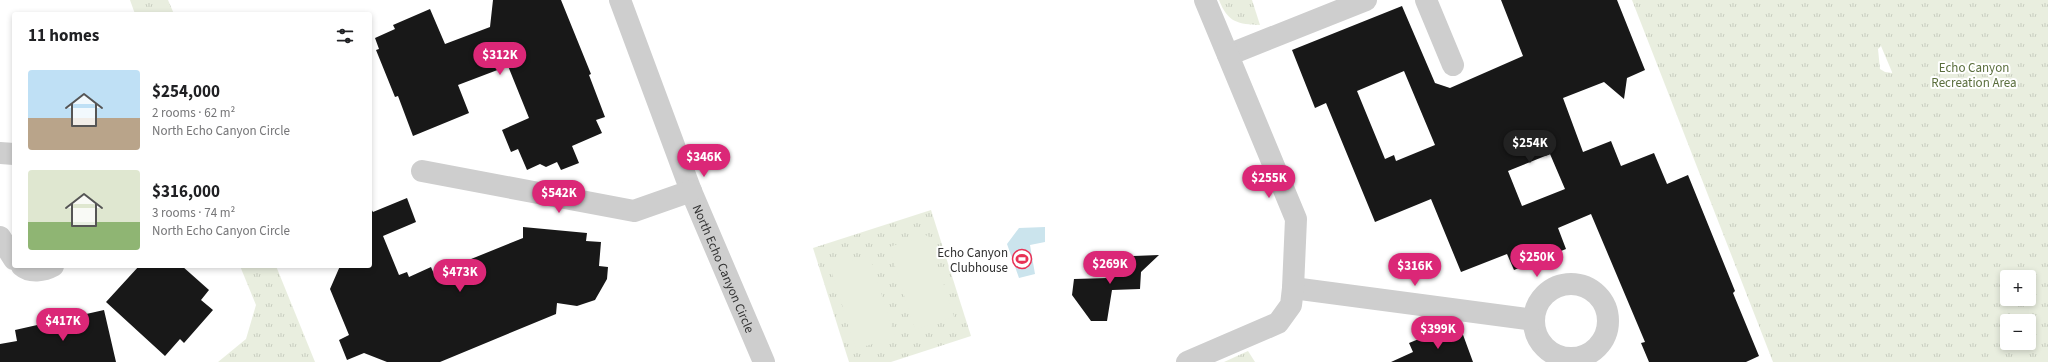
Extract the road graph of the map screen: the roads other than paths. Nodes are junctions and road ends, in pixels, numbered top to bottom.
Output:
1 (1205, 0) edge
2 (1366, 0) edge
3 (1426, 0) edge
4 (624, 1) edge
5 (1228, 55) junction
6 (1453, 65) dead end
7 (0, 153) edge
8 (12, 154) edge
9 (422, 171) dead end
10 (691, 191) junction
11 (0, 236) edge
12 (12, 256) edge
13 (24, 268) edge
14 (50, 268) edge
15 (1293, 288) junction
16 (1534, 320) dead end
17 (764, 362) edge
18 (1187, 362) edge

1 - 5 street
2 - 5 street
3 - 6 street
4 - 10 street, North Echo Canyon Circle
5 - 15 street
7 - 8 street
9 - 10 street
10 - 17 street, North Echo Canyon Circle
11 - 12 street
13 - 14 street
15 - 16 street
15 - 18 street

